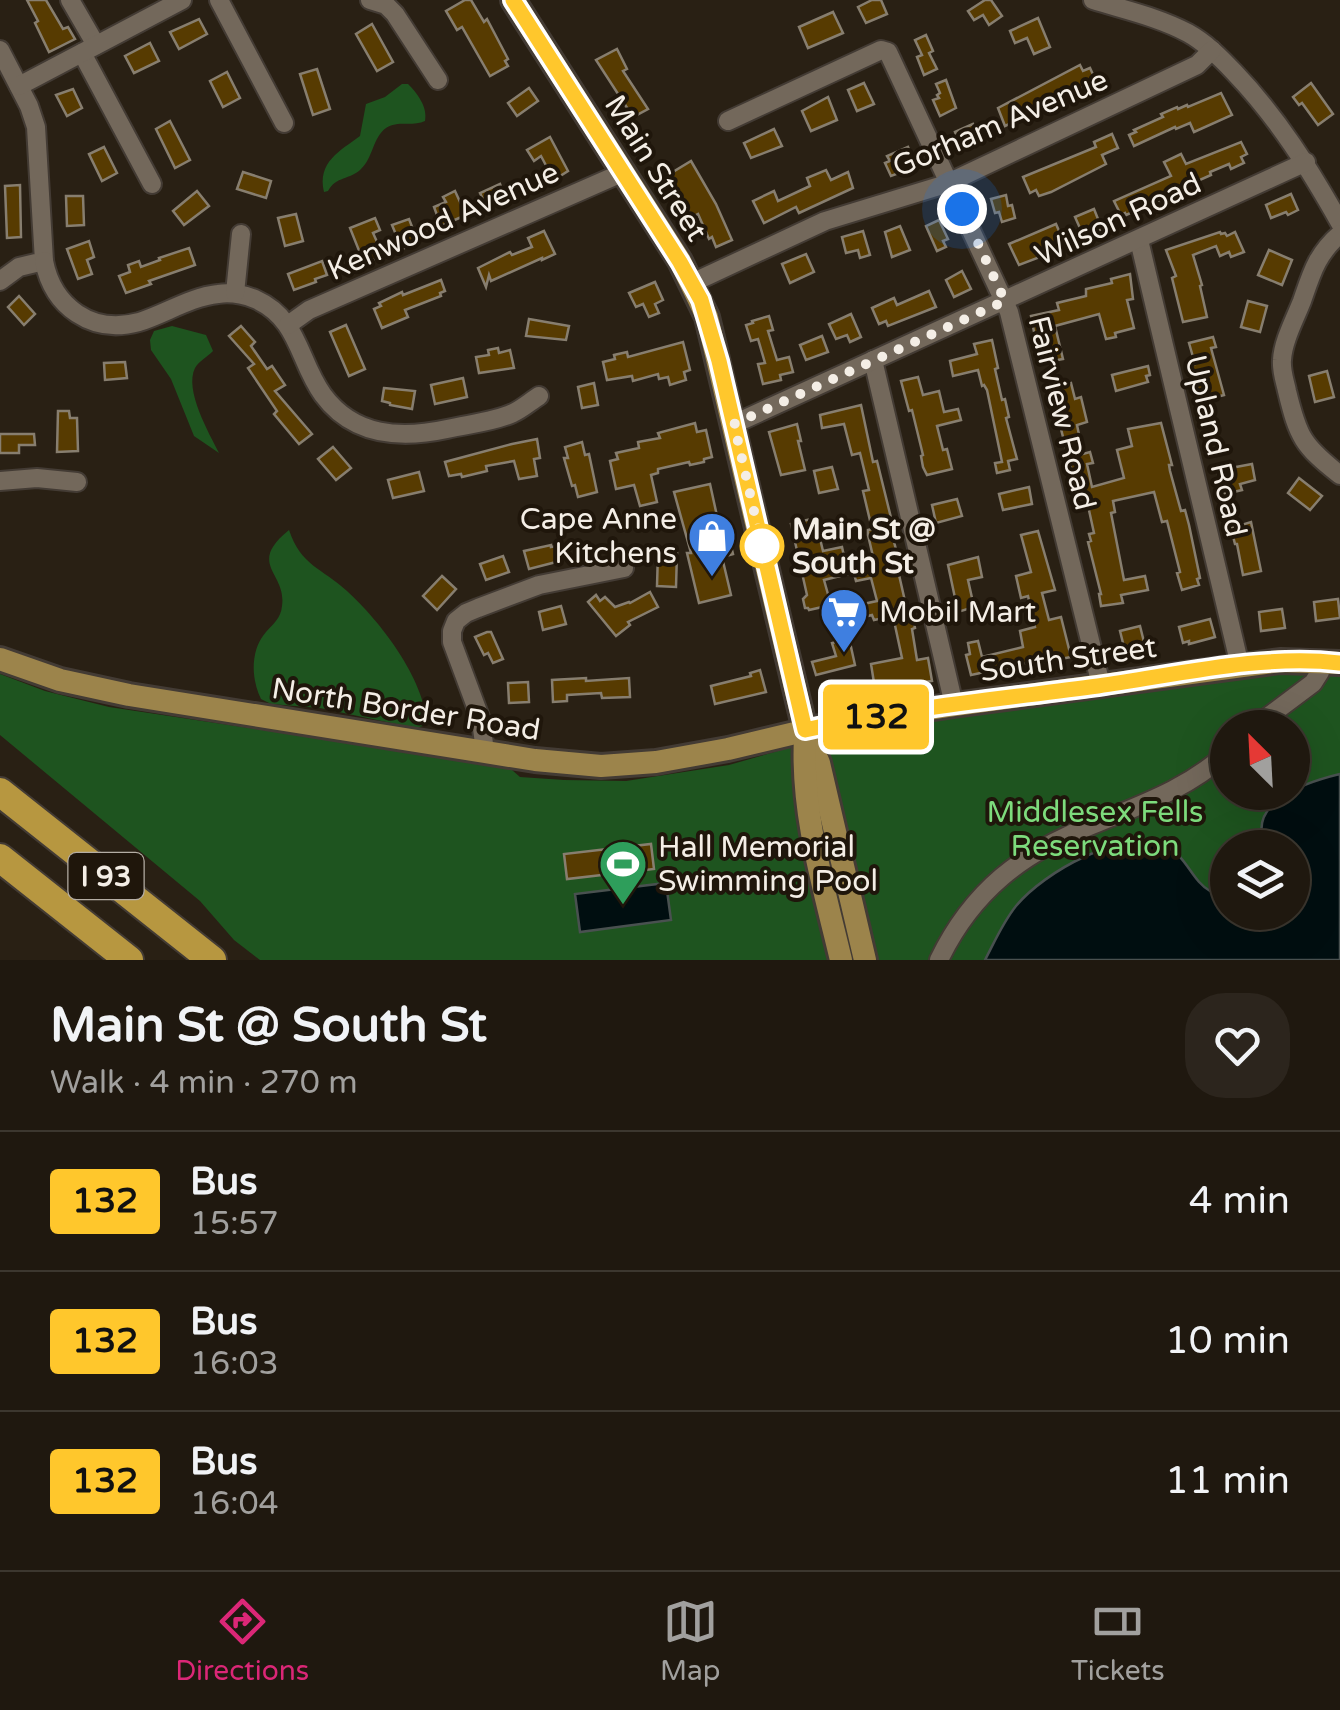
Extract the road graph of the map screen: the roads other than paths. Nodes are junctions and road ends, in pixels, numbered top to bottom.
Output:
1 (70, 0) edge
2 (182, 0) edge
3 (219, 0) edge
4 (370, 0) edge
5 (513, 0) edge
6 (1093, 0) edge
7 (89, 49) junction
8 (0, 50) edge
9 (1212, 50) junction
10 (438, 80) dead end
11 (20, 86) junction
12 (728, 121) dead end
13 (284, 124) dead end
14 (1306, 162) junction
15 (624, 172) junction
16 (950, 182) junction
17 (152, 184) dead end
18 (1340, 223) edge
19 (241, 234) dead end
20 (1340, 234) edge
21 (1139, 240) junction
22 (44, 261) junction
23 (0, 281) edge
24 (692, 283) junction
25 (234, 293) junction
26 (1005, 301) junction
27 (288, 325) junction
28 (873, 360) junction
29 (538, 396) dead end
30 (734, 424) junction
31 (1340, 474) edge
32 (0, 481) edge
33 (77, 482) dead end
34 (624, 568) dead end
35 (0, 659) edge
36 (1332, 662) edge
37 (1240, 666) junction
38 (1100, 685) junction
39 (954, 705) junction
40 (1277, 710) edge
41 (805, 730) junction
42 (485, 752) junction
43 (1210, 767) edge
44 (0, 792) edge
45 (0, 858) edge
46 (129, 960) edge
47 (212, 960) edge
48 (840, 960) edge
49 (865, 960) edge
50 (939, 960) edge

1 - 7 street
2 - 7 street
3 - 13 street
4 - 10 street
5 - 15 main road, Main Street
6 - 9 street
7 - 11 street
7 - 17 street
8 - 11 street
9 - 14 street
9 - 16 street, Gorham Avenue
11 - 22 street
12 - 16 street, Fairview Road
14 - 18 street
14 - 21 street, Wilson Road
15 - 24 main road, Main Street
15 - 27 street, Kenwood Avenue
16 - 24 street, Gorham Avenue
16 - 26 street, Fairview Road
19 - 25 street
20 - 31 street
21 - 26 street, Wilson Road
21 - 37 street, Upland Road
22 - 23 street
22 - 25 street
24 - 30 main road, Main Street
25 - 27 street
26 - 28 street, Wilson Road
26 - 38 street, Fairview Road
27 - 29 street
28 - 30 street, Wilson Road
28 - 39 street
30 - 41 main road, Main Street
32 - 33 street
34 - 42 street
35 - 42 main road, North Border Road
36 - 37 main road, South Street
36 - 40 street
37 - 38 main road, South Street
38 - 39 main road, South Street
39 - 41 main road, South Street
41 - 42 main road, North Border Road
41 - 48 main road
41 - 49 main road
43 - 50 street
44 - 47 highway, I 93
45 - 46 highway, I 93

